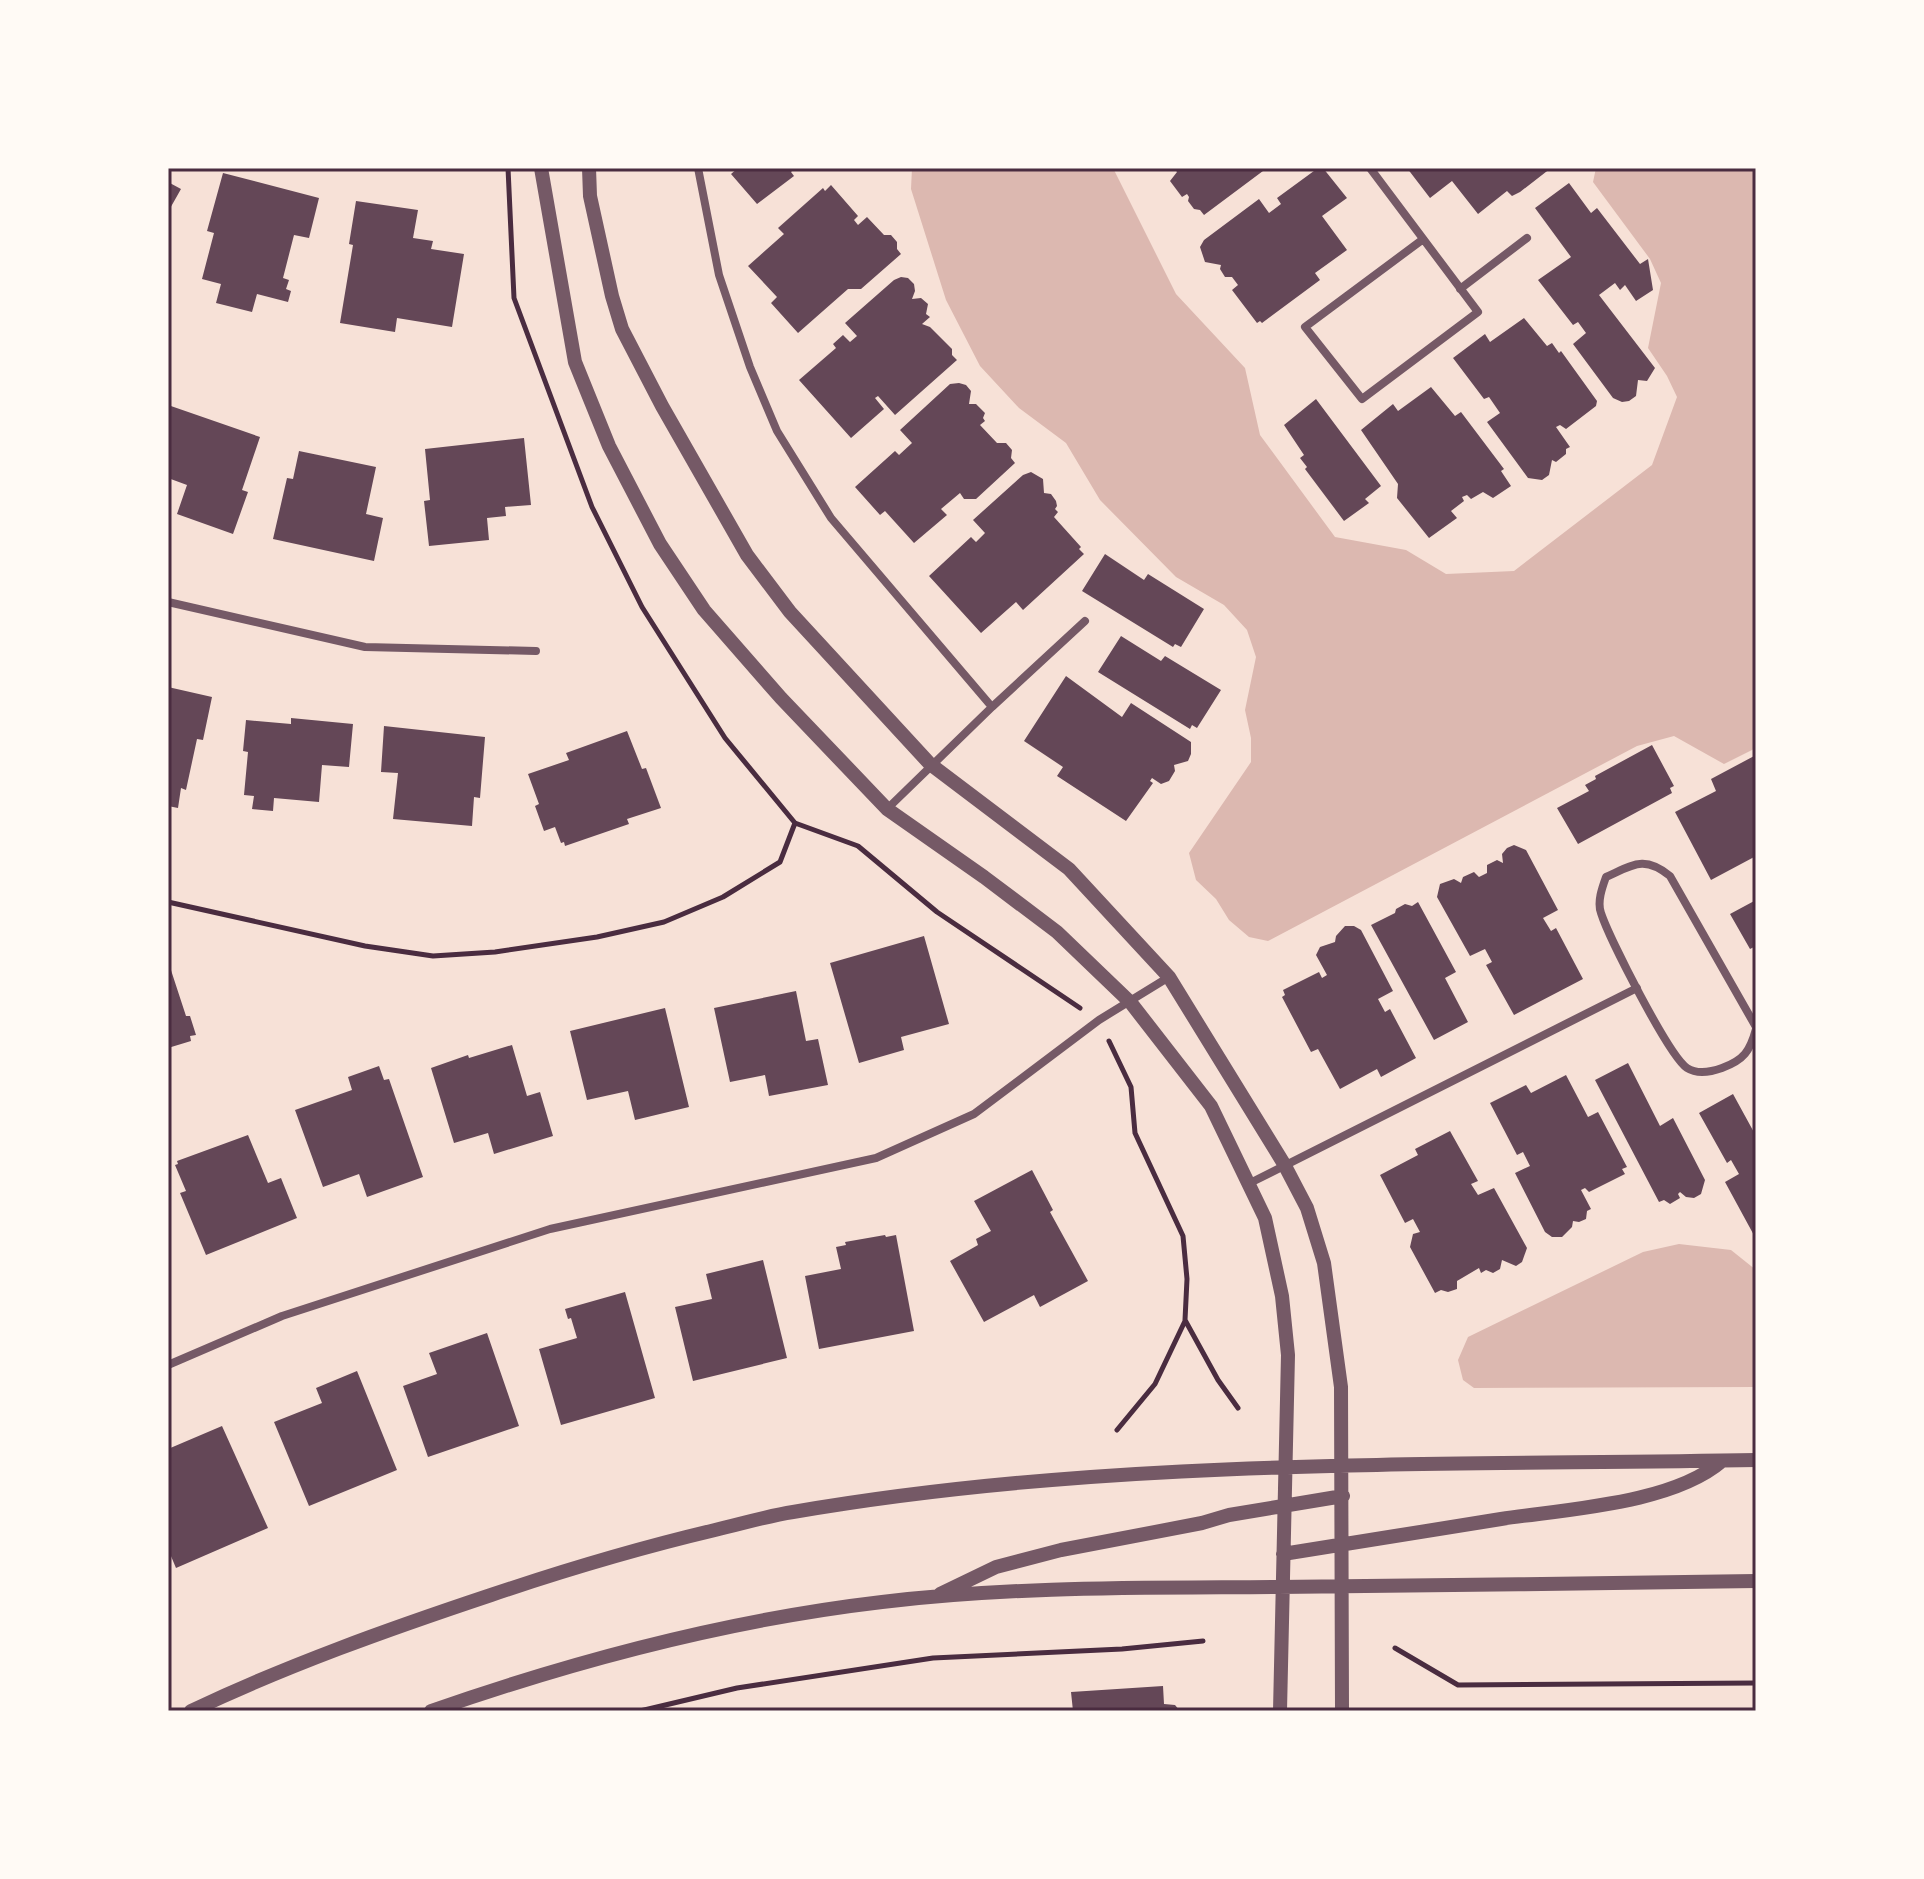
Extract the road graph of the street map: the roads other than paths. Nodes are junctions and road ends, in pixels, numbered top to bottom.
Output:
1 (541, 168) edge
2 (589, 168) edge
3 (698, 168) edge
4 (1370, 168) edge
5 (1527, 238) dead end
6 (1422, 240) junction
7 (1460, 289) junction
8 (168, 602) edge
9 (1085, 621) dead end
10 (536, 651) dead end
11 (992, 707) junction
12 (930, 764) junction
13 (887, 809) junction
14 (1169, 977) junction
15 (1637, 988) junction
16 (1131, 1003) junction
17 (1756, 1028) edge
18 (1753, 1047) edge
19 (1284, 1164) junction
20 (1250, 1183) junction
21 (168, 1365) edge
22 (1756, 1460) edge
23 (1722, 1461) junction
24 (1343, 1465) junction
25 (1286, 1466) junction
26 (1343, 1496) junction
27 (1285, 1505) junction
28 (1342, 1544) junction
29 (1283, 1554) junction
30 (1756, 1581) edge
31 (1341, 1585) junction
32 (1282, 1587) junction
33 (936, 1596) junction
34 (191, 1711) edge
35 (431, 1711) edge
36 (1280, 1711) edge
37 (1342, 1711) edge

1 - 13 street
2 - 12 street
3 - 11 street
4 - 6 street
5 - 7 street
6 - 7 street
6 - 7 street
8 - 10 street
9 - 11 street
11 - 12 street
12 - 13 street
12 - 14 street
13 - 16 street
14 - 16 street
14 - 19 street
15 - 17 street
15 - 18 street
15 - 19 street
16 - 20 street
16 - 21 street
17 - 18 street
19 - 20 street
19 - 24 street
20 - 25 street
22 - 23 street
23 - 24 street
23 - 28 street
24 - 25 street
24 - 26 street
25 - 27 street
25 - 34 street
26 - 27 street
26 - 28 street
27 - 29 street
27 - 33 street
28 - 29 street
28 - 31 street
29 - 32 street
30 - 31 street
31 - 32 street
31 - 37 street
32 - 33 street
32 - 36 street
33 - 35 street

